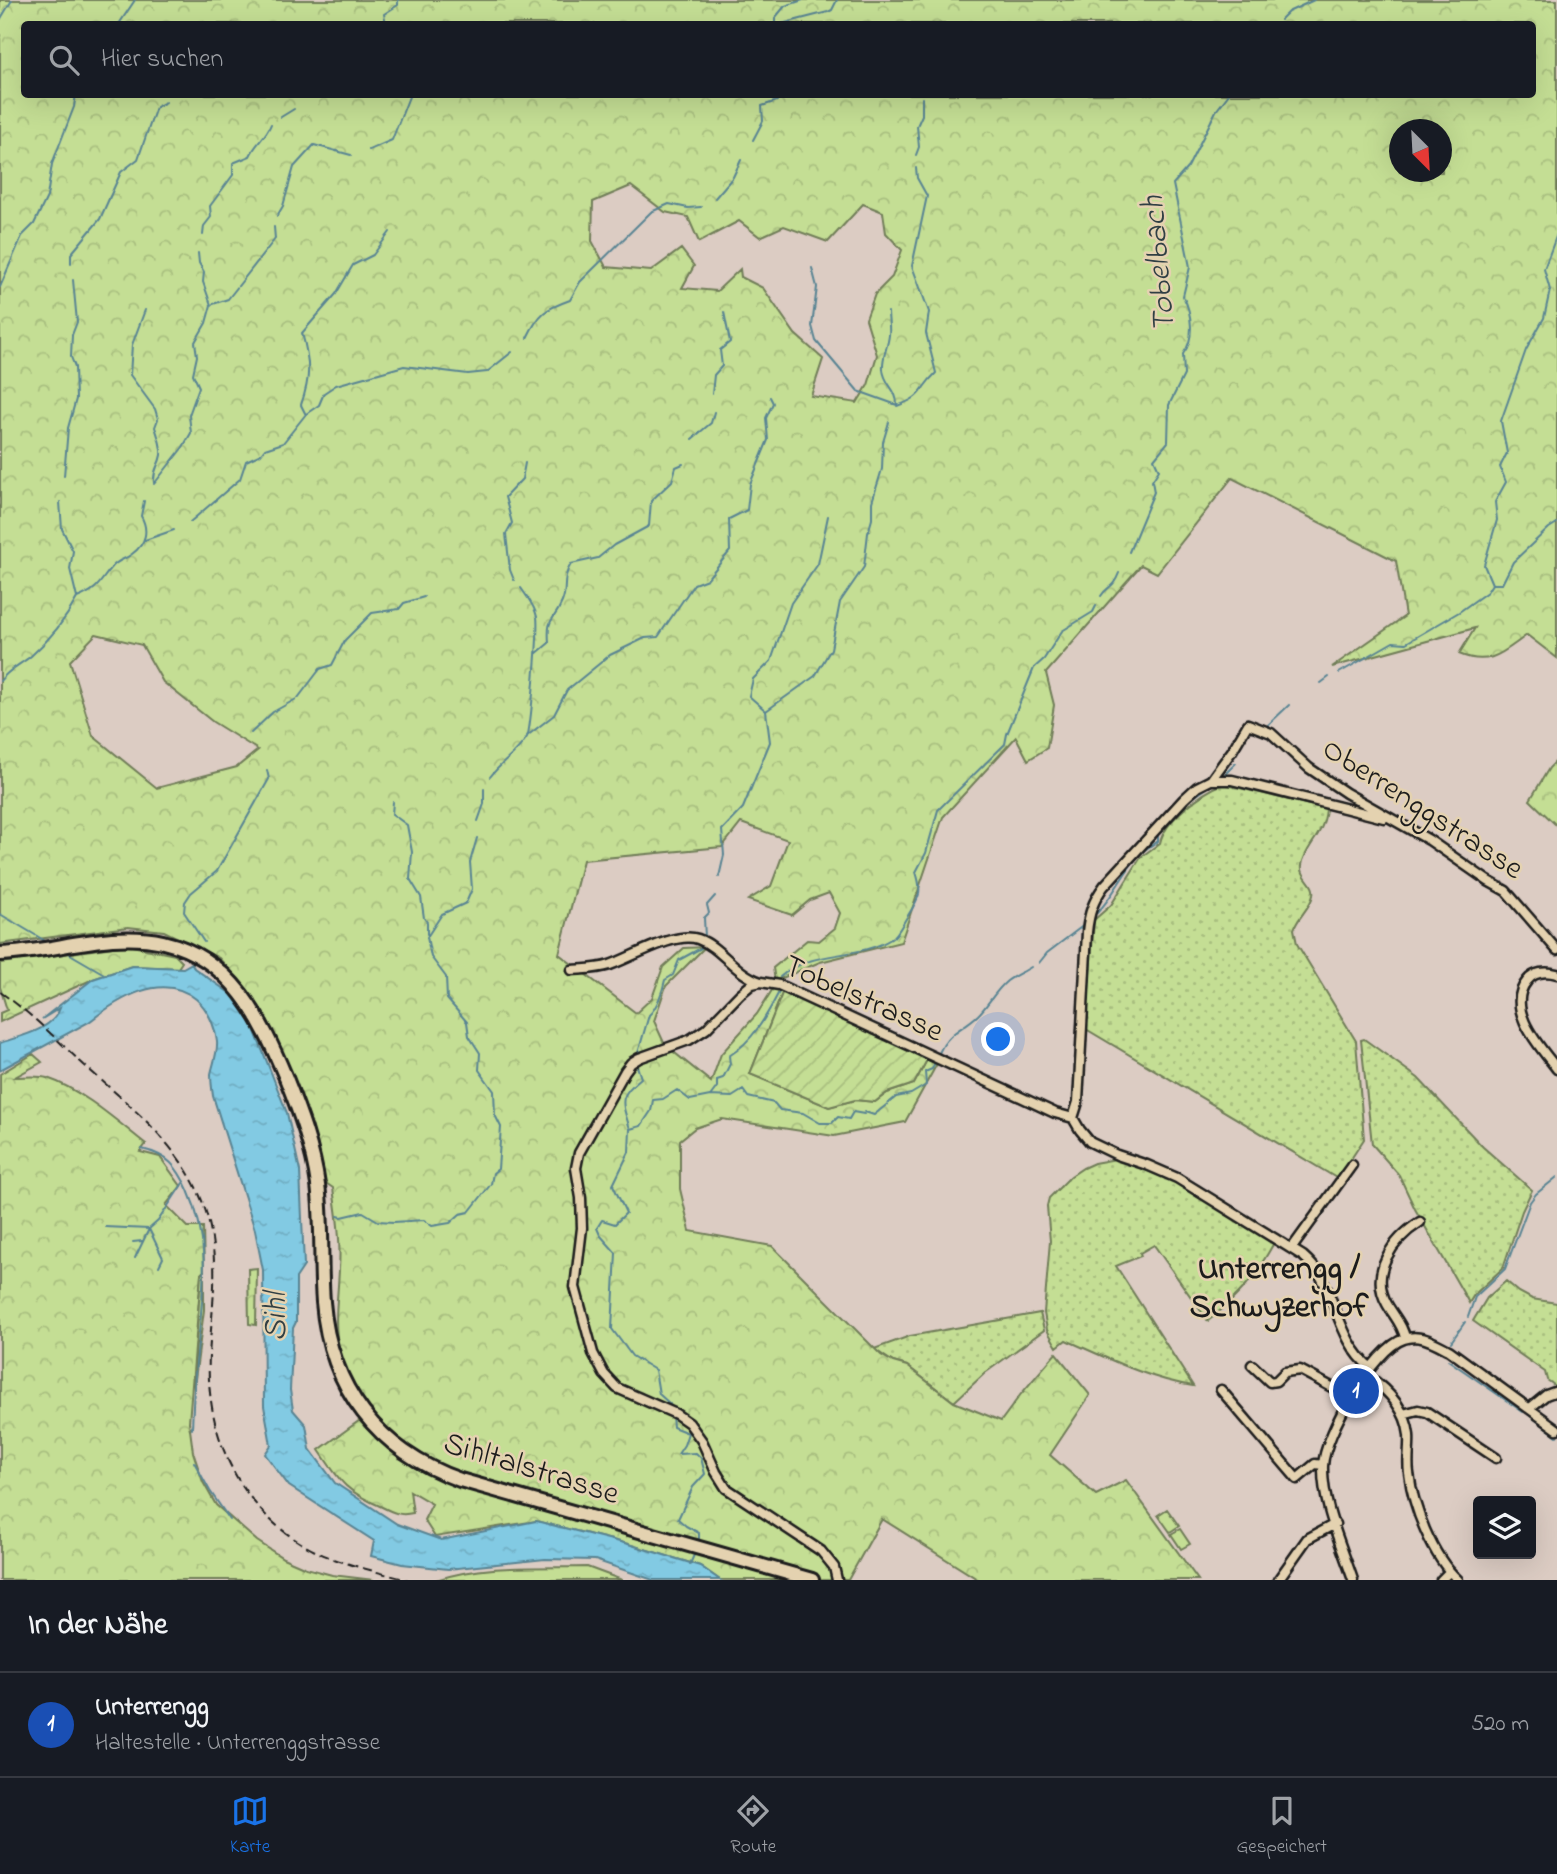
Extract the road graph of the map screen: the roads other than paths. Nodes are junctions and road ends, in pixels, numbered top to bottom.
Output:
1 (1211, 780) junction
2 (1394, 821) junction
3 (1557, 950) edge
4 (0, 954) edge
5 (572, 970) dead end
6 (740, 972) junction
7 (1557, 974) edge
8 (761, 982) junction
9 (740, 994) junction
10 (1557, 1069) edge
11 (1073, 1118) junction
12 (1352, 1165) dead end
13 (1420, 1222) dead end
14 (1293, 1248) junction
15 (1405, 1338) junction
16 (1251, 1365) dead end
17 (1368, 1371) junction
18 (1221, 1390) dead end
19 (1557, 1391) edge
20 (1352, 1398) junction
21 (1530, 1408) junction
22 (1403, 1415) junction
23 (1557, 1429) edge
24 (1496, 1458) dead end
25 (1323, 1465) junction
26 (1335, 1524) junction
27 (1449, 1572) junction
28 (812, 1580) edge
29 (836, 1580) edge
30 (1278, 1580) edge
31 (1353, 1580) edge
32 (1441, 1580) edge
33 (1458, 1580) edge

1 - 2 street
1 - 2 street, Oberrenggstrasse
1 - 11 street
2 - 3 street, Oberrenggstrasse
4 - 28 main road, Sihltalstrasse
5 - 6 street
6 - 8 street
6 - 9 street
7 - 10 street
8 - 9 street, Tobelstrasse
8 - 11 street, Tobelstrasse
9 - 29 street, Tobelstrasse
11 - 14 street
12 - 14 street
13 - 15 street
14 - 17 street
15 - 17 street
15 - 21 street
16 - 20 street
17 - 20 street
17 - 22 street
18 - 25 street
19 - 21 street
20 - 25 street
21 - 23 street
22 - 24 street
22 - 27 street
25 - 26 street
26 - 30 street
26 - 31 street
27 - 32 street
27 - 33 street

